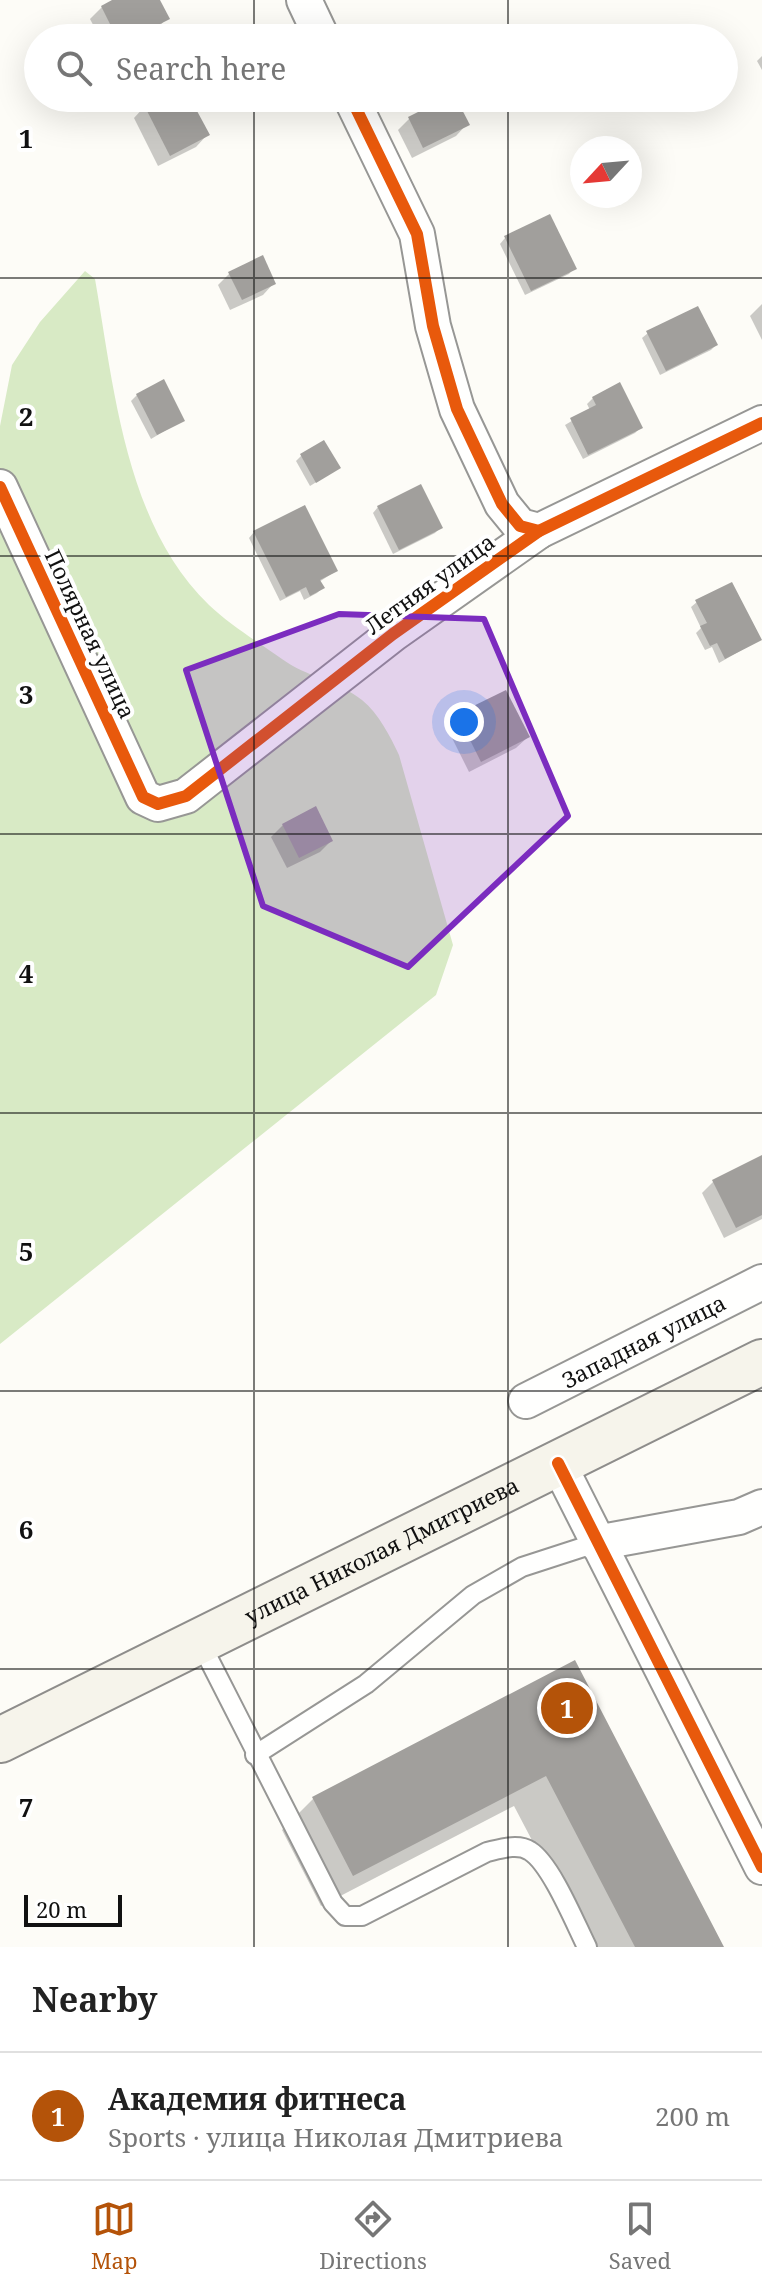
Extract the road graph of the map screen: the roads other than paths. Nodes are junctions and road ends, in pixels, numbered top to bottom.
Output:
1 (304, 0) edge
2 (315, 24) edge
3 (358, 112) edge
4 (762, 423) edge
5 (0, 487) edge
6 (539, 531) junction
7 (143, 797) joint
8 (762, 1282) edge
9 (762, 1362) edge
10 (526, 1401) dead end
11 (558, 1463) junction
12 (762, 1507) edge
13 (596, 1543) junction
14 (200, 1642) junction
15 (0, 1740) edge
16 (255, 1755) junction
17 (762, 1867) edge
18 (587, 1947) edge

1 - 2 street
3 - 6 street
4 - 6 street, Летняя улица
5 - 7 street, Полярная улица
6 - 7 street, Летняя улица
8 - 10 street, Западная улица
9 - 11 main road, улица Николая Дмитриева
11 - 13 street
11 - 14 main road, улица Николая Дмитриева
12 - 13 street
13 - 16 lane
13 - 17 street
14 - 15 main road, улица Николая Дмитриева
14 - 16 lane
16 - 18 lane

